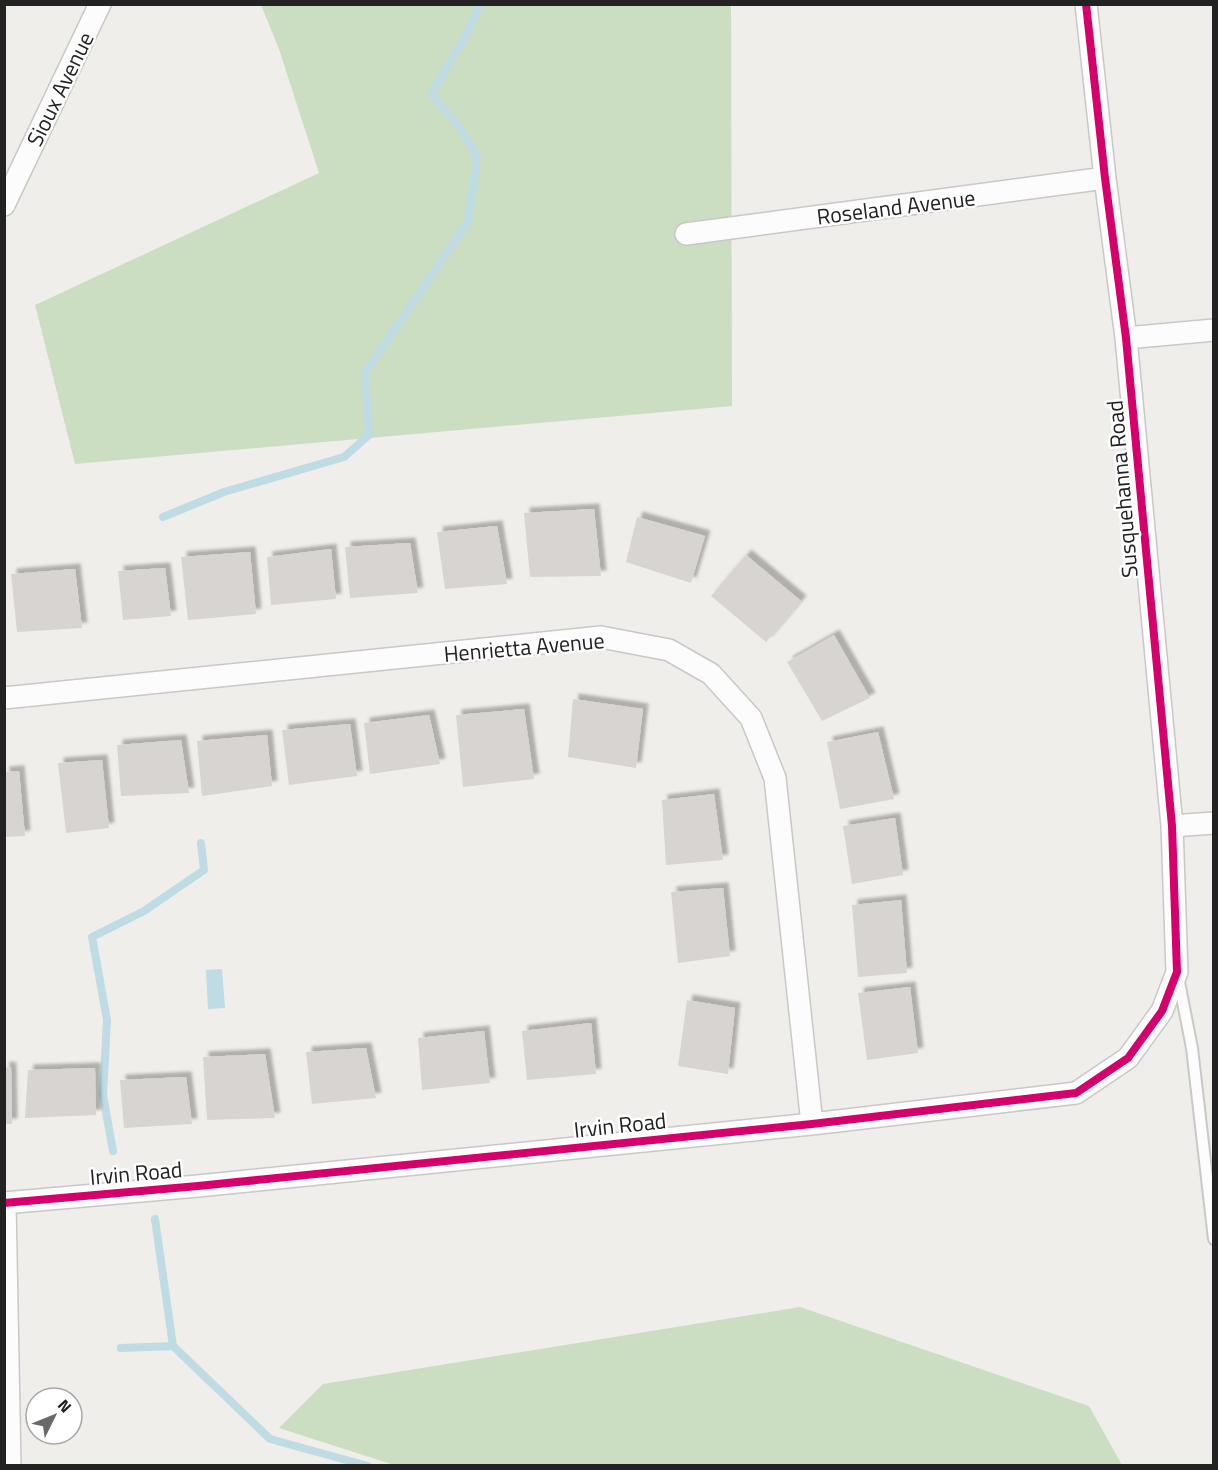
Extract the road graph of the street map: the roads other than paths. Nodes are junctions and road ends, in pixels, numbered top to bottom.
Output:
1 (100, 4) edge
2 (1086, 4) edge
3 (1105, 178) junction
4 (4, 205) edge
5 (686, 234) dead end
6 (1214, 330) edge
7 (1126, 338) junction
8 (4, 698) edge
9 (1214, 823) edge
10 (1172, 826) junction
11 (1177, 972) junction
12 (812, 1124) junction
13 (5, 1203) edge
14 (1214, 1239) edge
15 (10, 1466) edge

1 - 4 street, Sioux Avenue
2 - 3 street, Susquehanna Road
3 - 5 street, Roseland Avenue
3 - 7 street, Susquehanna Road
6 - 7 street
7 - 10 street, Susquehanna Road
8 - 12 street, Henrietta Avenue
9 - 10 street
10 - 11 street, Susquehanna Road
11 - 12 street, Irvin Road
11 - 14 lane, Susquehanna Road
12 - 13 street, Irvin Road
13 - 15 street

